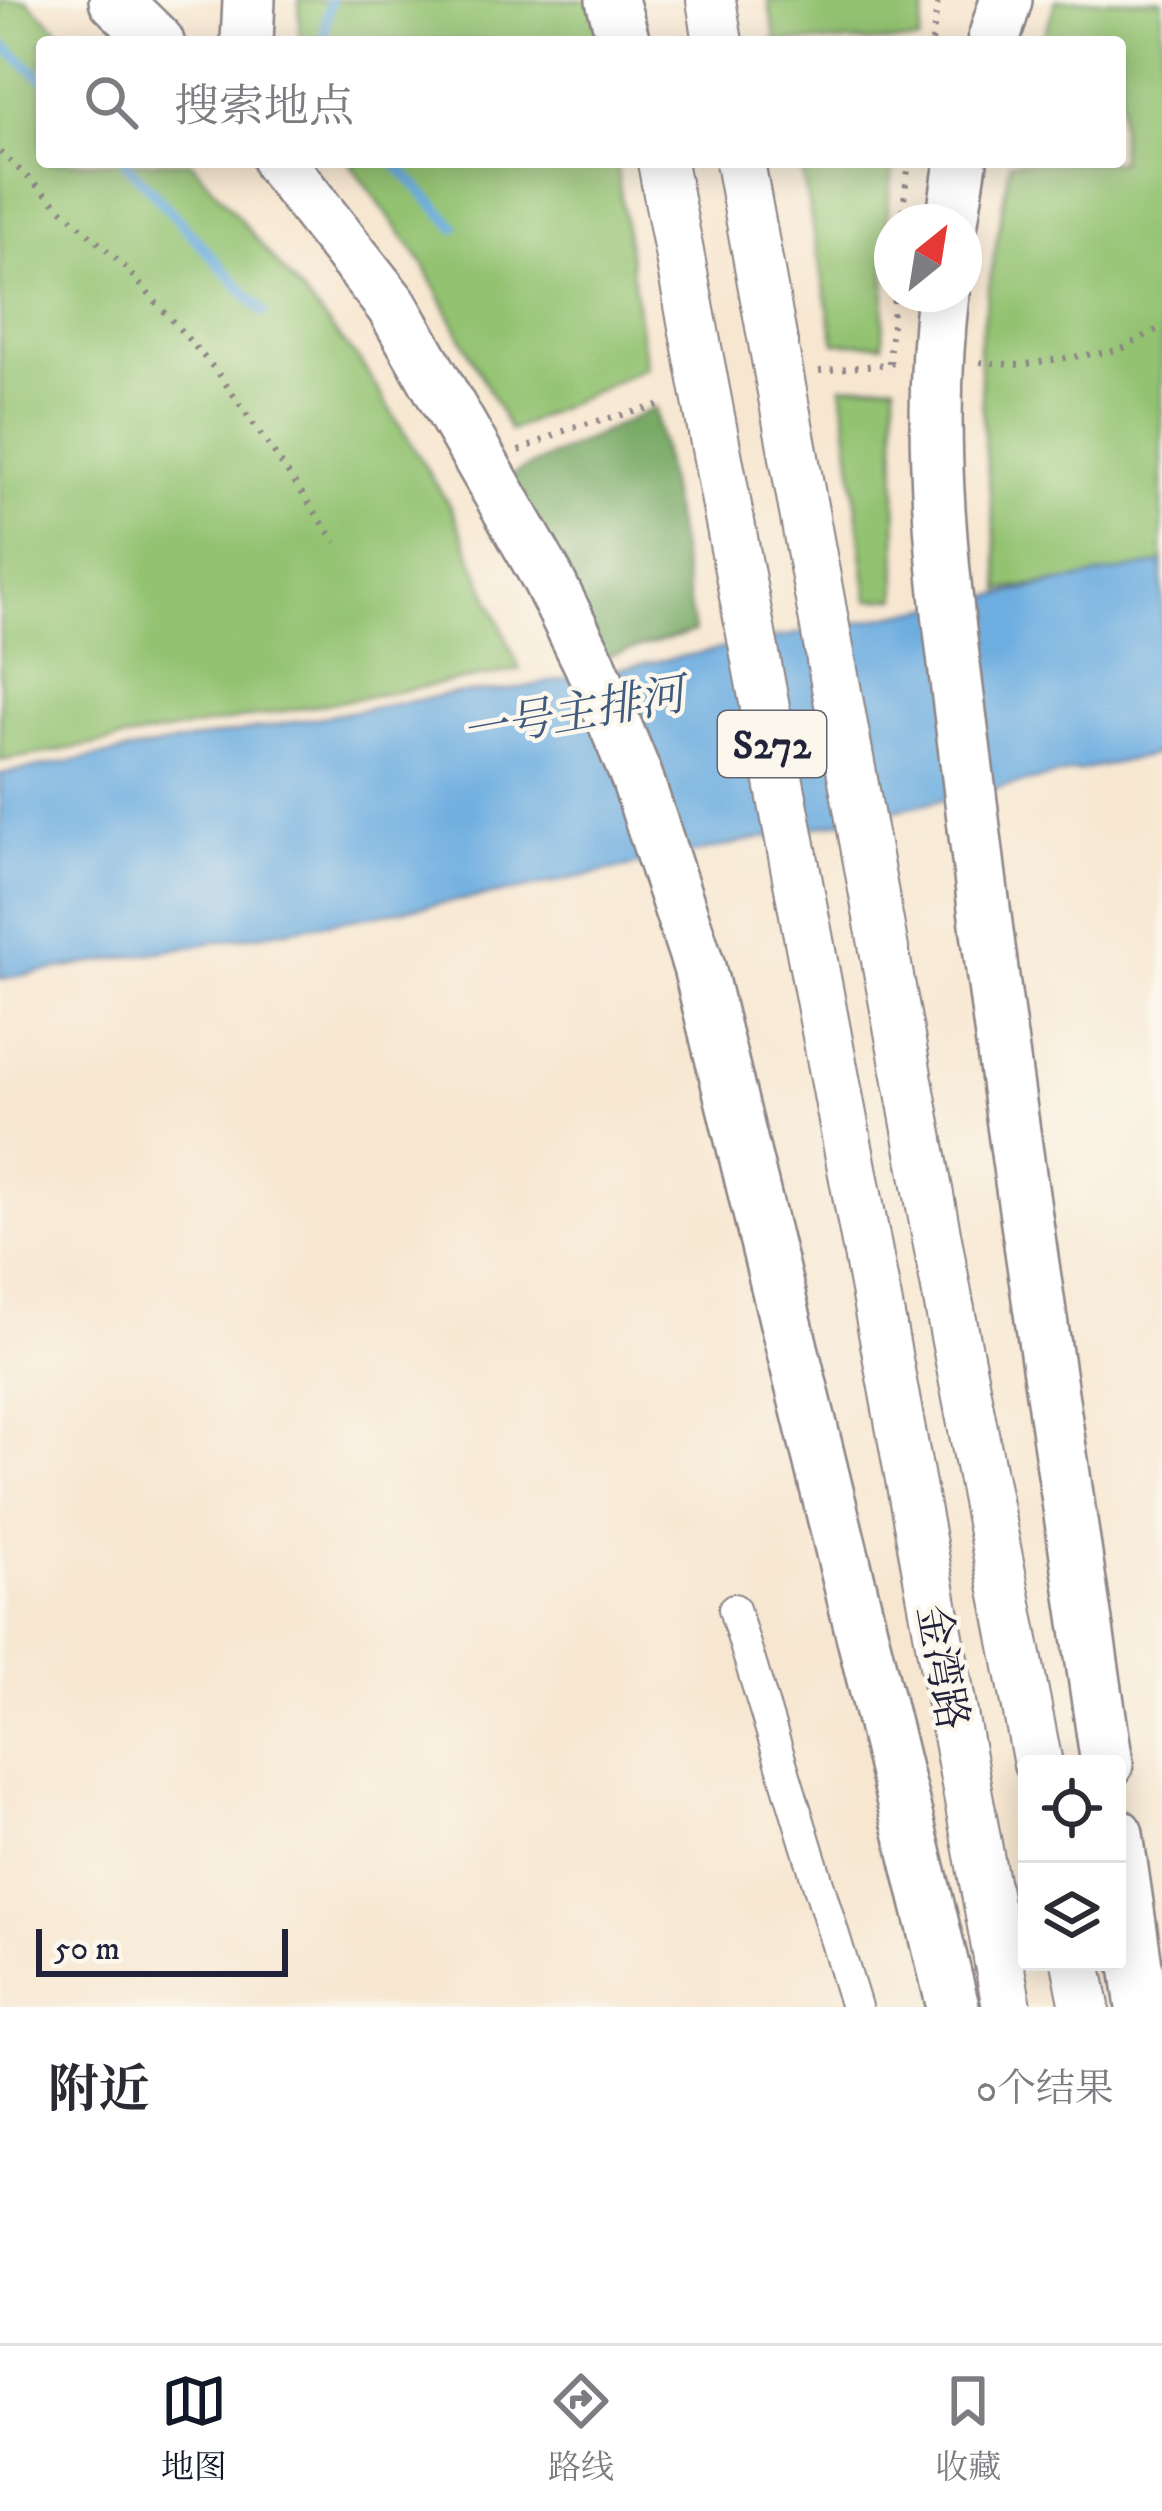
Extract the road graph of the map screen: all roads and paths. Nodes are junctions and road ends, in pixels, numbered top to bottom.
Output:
1 (116, 0) edge
2 (249, 0) edge
3 (612, 0) edge
4 (631, 0) edge
5 (711, 0) edge
6 (938, 0) edge
7 (985, 0) edge
8 (1006, 0) edge
9 (152, 36) edge
10 (247, 36) edge
11 (622, 36) edge
12 (638, 36) edge
13 (717, 36) edge
14 (933, 36) edge
15 (991, 36) edge
16 (994, 36) edge
17 (0, 152) edge
18 (284, 168) edge
19 (741, 168) edge
20 (908, 168) edge
21 (960, 168) edge
22 (662, 171) edge
23 (903, 204) edge
24 (955, 204) edge
25 (899, 312) edge
26 (935, 312) edge
27 (1162, 327) edge
28 (912, 362) junction
29 (878, 364) dead end
30 (861, 365) dead end
31 (541, 441) dead end
32 (518, 452) dead end
33 (336, 542) dead end
34 (734, 1609) dead end
35 (1035, 1755) edge
36 (1106, 1755) edge
37 (1121, 1863) edge
38 (1078, 1971) edge
39 (856, 2007) edge
40 (952, 2007) edge
41 (1007, 2007) edge
42 (1085, 2007) edge
43 (1142, 2007) edge

1 - 9 highway
2 - 10 highway
3 - 11 highway
4 - 12 main road
5 - 13 main road
6 - 14 path
7 - 15 highway
8 - 16 highway
17 - 33 path
18 - 40 highway
19 - 35 main road, 金湾路 / S272, bridge
20 - 23 path
21 - 24 highway
22 - 41 main road, 金湾路 / S272, bridge
25 - 28 path
26 - 28 highway
27 - 28 path
28 - 36 highway
29 - 30 path
31 - 32 path
34 - 39 street
37 - 43 highway
38 - 42 main road

